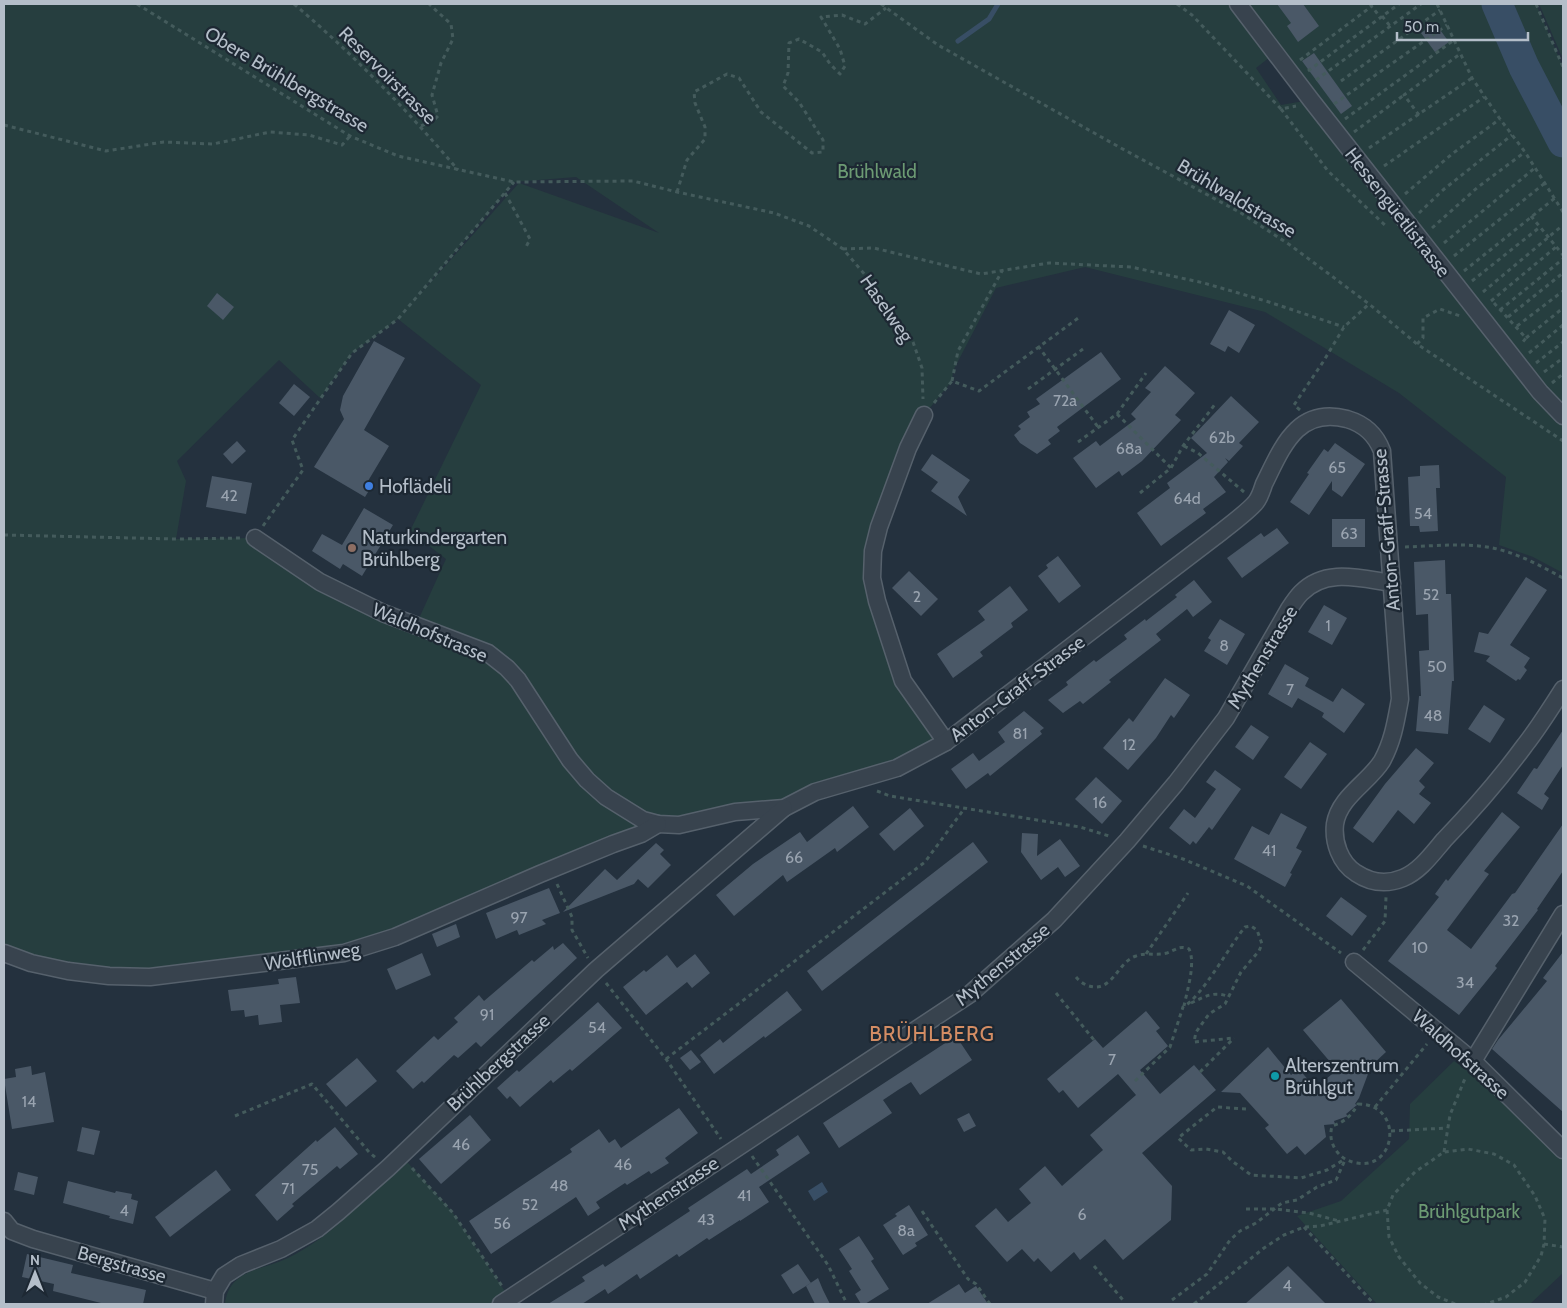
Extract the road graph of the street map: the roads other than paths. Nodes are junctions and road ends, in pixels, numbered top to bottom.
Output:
1 (1238, 4) edge
2 (924, 415) road end
3 (1563, 416) edge
4 (255, 538) road end
5 (1392, 583) junction
6 (1563, 689) edge
7 (946, 742) junction
8 (854, 782) joint
9 (784, 808) junction
10 (658, 824) junction
11 (1563, 914) edge
12 (4, 953) edge
13 (1354, 962) road end
14 (1473, 1061) junction
15 (1563, 1150) edge
16 (4, 1222) edge
17 (215, 1298) edge
18 (505, 1301) edge

1 - 3 street, Hessengüetlistrasse
2 - 7 street
4 - 10 street, Waldhofstrasse
5 - 6 street, Anton-Graff-Strasse
5 - 7 street, Anton-Graff-Strasse
5 - 18 street, Mythenstrasse
7 - 8 street, Anton-Graff-Strasse
8 - 9 street, Waldhofstrasse
9 - 10 street, Waldhofstrasse
9 - 17 street, Brühlbergstrasse
10 - 12 street, Wölfflinweg
11 - 14 street
13 - 14 street, Waldhofstrasse
14 - 15 street, Waldhofstrasse
16 - 17 street, Bergstrasse

